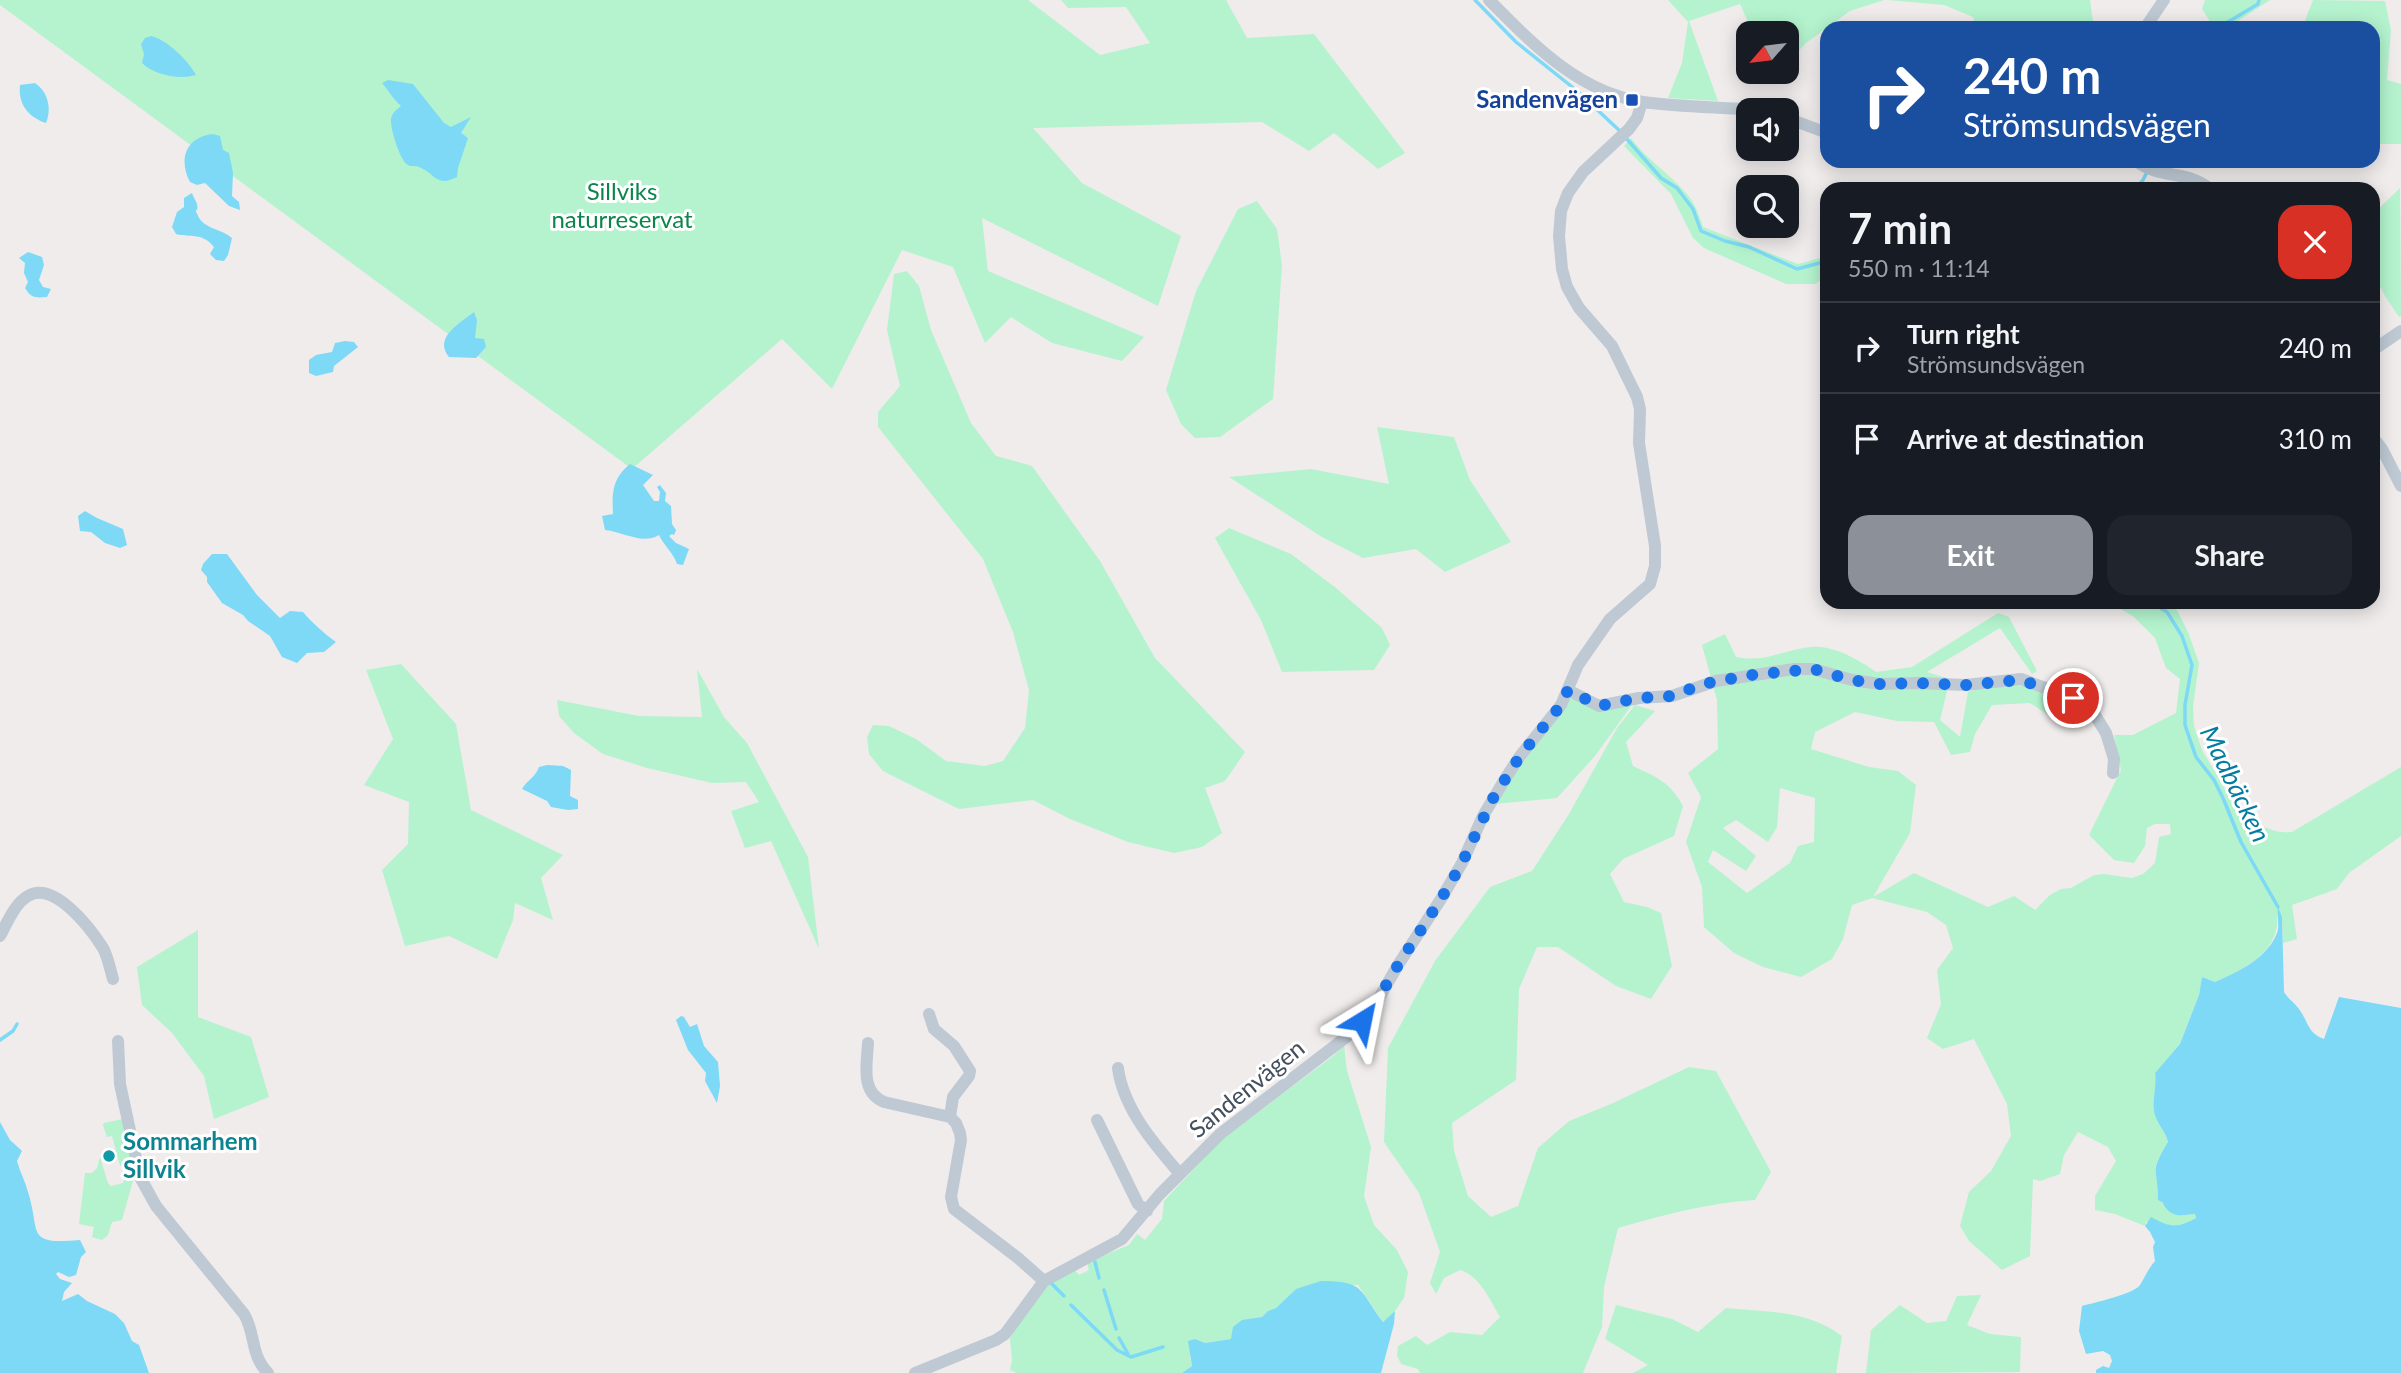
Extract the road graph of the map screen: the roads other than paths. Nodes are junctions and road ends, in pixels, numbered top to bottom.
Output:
1 (1489, 0) edge
2 (2164, 0) edge
3 (2150, 21) edge
4 (1642, 102) junction
5 (1736, 109) edge
6 (1799, 122) edge
7 (1820, 130) edge
8 (2146, 168) edge
9 (2198, 182) edge
10 (2401, 331) edge
11 (2380, 345) edge
12 (2380, 446) edge
13 (2401, 486) edge
14 (1568, 690) junction
15 (2113, 773) dead end
16 (0, 936) edge
17 (113, 979) dead end
18 (929, 1014) dead end
19 (118, 1041) dead end
20 (868, 1043) dead end
21 (1118, 1068) dead end
22 (950, 1117) junction
23 (1097, 1121) dead end
24 (1180, 1174) junction
25 (1147, 1211) junction
26 (1044, 1281) junction
27 (268, 1373) edge
28 (915, 1373) edge

1 - 4 street
2 - 3 street
4 - 5 street
4 - 14 street, Sandenvägen
6 - 7 street
8 - 9 street
10 - 11 street
12 - 13 street
14 - 15 street
14 - 24 street, Sandenvägen
16 - 17 street
18 - 22 street
19 - 27 street
20 - 22 street
21 - 24 street, Sandenvägen
22 - 26 street
23 - 25 street
24 - 25 street, Sandenvägen
25 - 26 street, Sandenvägen
26 - 28 street, Sandenvägen

